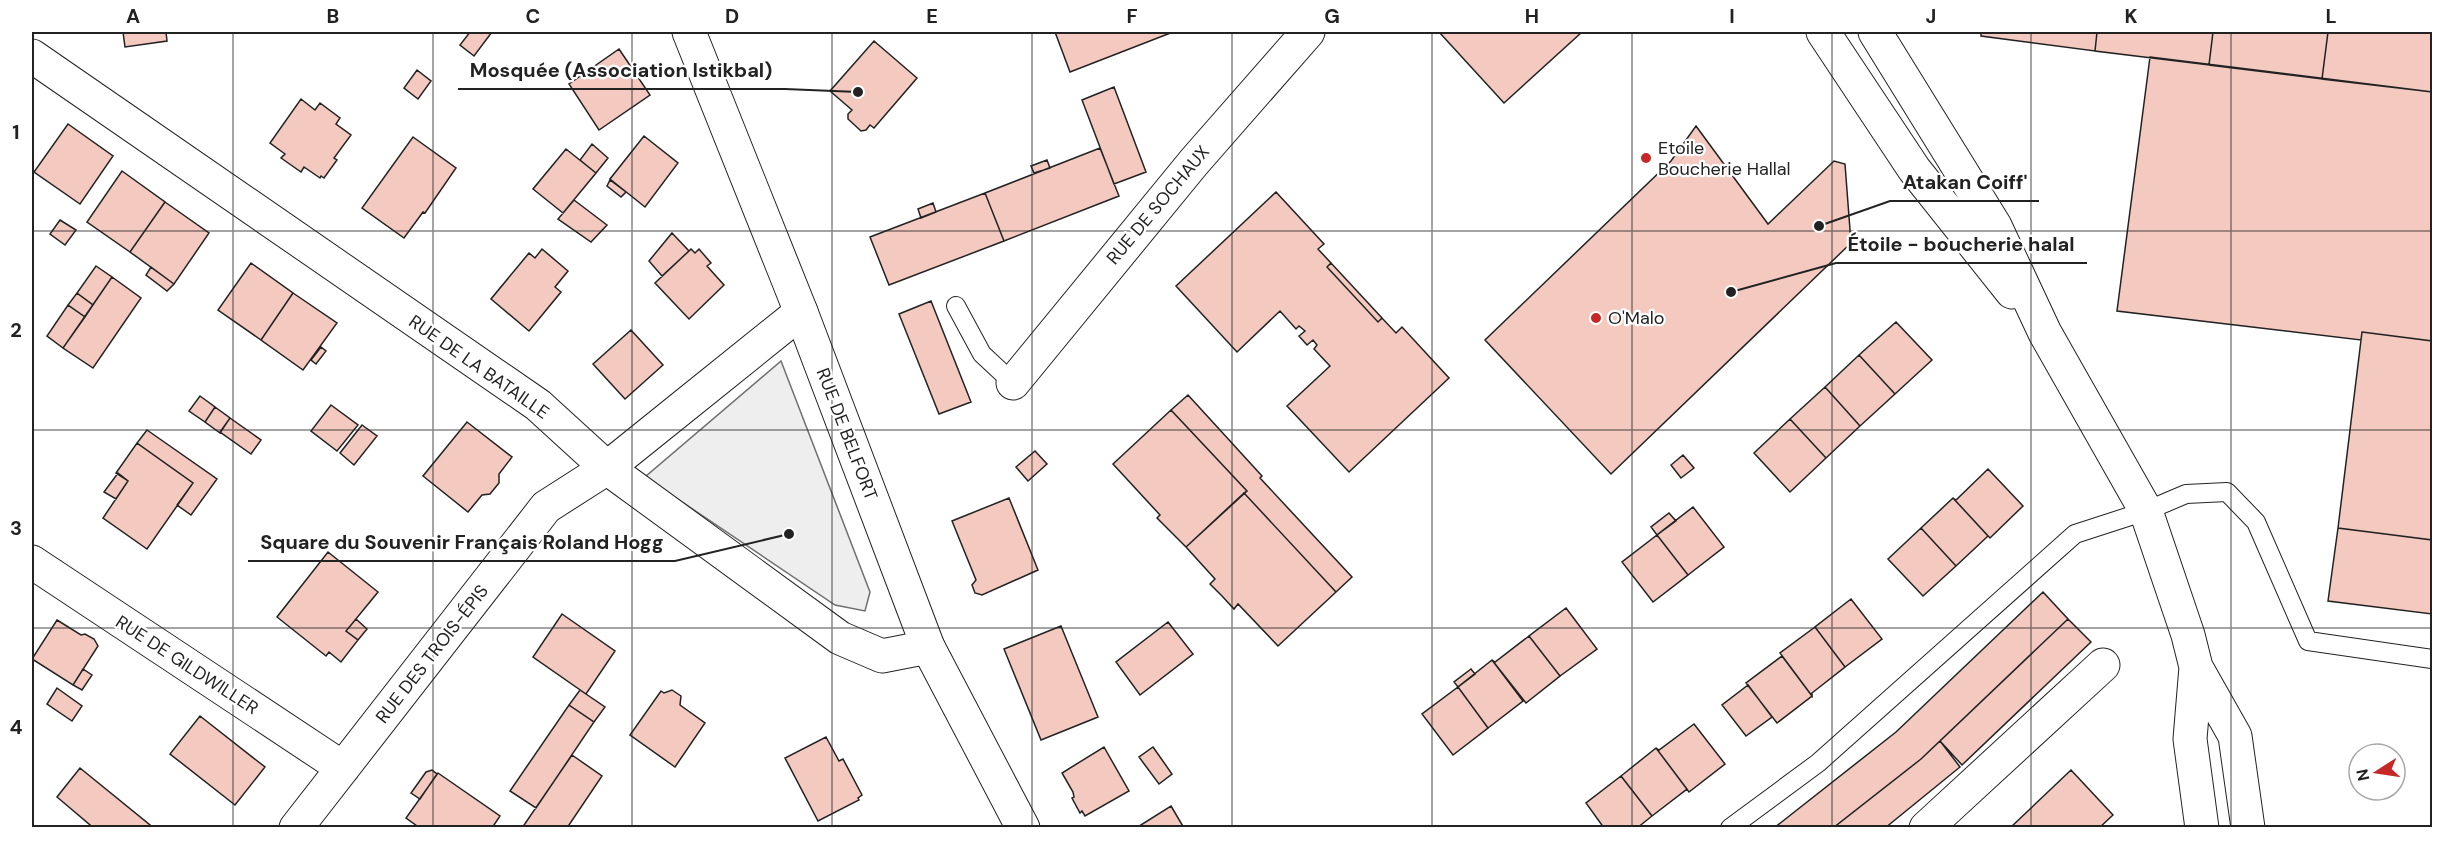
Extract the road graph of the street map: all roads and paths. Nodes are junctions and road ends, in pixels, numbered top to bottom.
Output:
1 (689, 32) edge
2 (1308, 32) edge
3 (1823, 32) edge
4 (1875, 32) edge
5 (32, 56) edge
6 (956, 306) dead end
7 (801, 312) junction
8 (2045, 333) junction
9 (1013, 383) joint
10 (607, 468) junction
11 (2146, 511) junction
12 (32, 562) edge
13 (928, 647) junction
14 (2433, 659) edge
15 (2103, 665) dead end
16 (2196, 667) junction
17 (343, 768) junction
18 (296, 828) edge
19 (1023, 828) edge
20 (1730, 828) edge
21 (1926, 828) edge
22 (2202, 828) edge
23 (2248, 828) edge

1 - 7 street, RUE DE BELFORT
2 - 9 street, RUE DE SOCHAUX
3 - 8 street
4 - 8 street
5 - 10 street, RUE DE LA BATAILLE
6 - 9 lane
7 - 10 street, RUE DES TROIS-ÉPIS
7 - 13 street, RUE DE BELFORT
8 - 11 street
10 - 13 street, RUE DE LA BATAILLE
10 - 17 street, RUE DES TROIS-ÉPIS
11 - 14 lane
11 - 16 street
11 - 20 lane
12 - 17 street, RUE DE GILDWILLER
13 - 19 street, RUE DE BELFORT
15 - 21 street
16 - 22 street
16 - 23 street
17 - 18 street, RUE DES TROIS-ÉPIS

